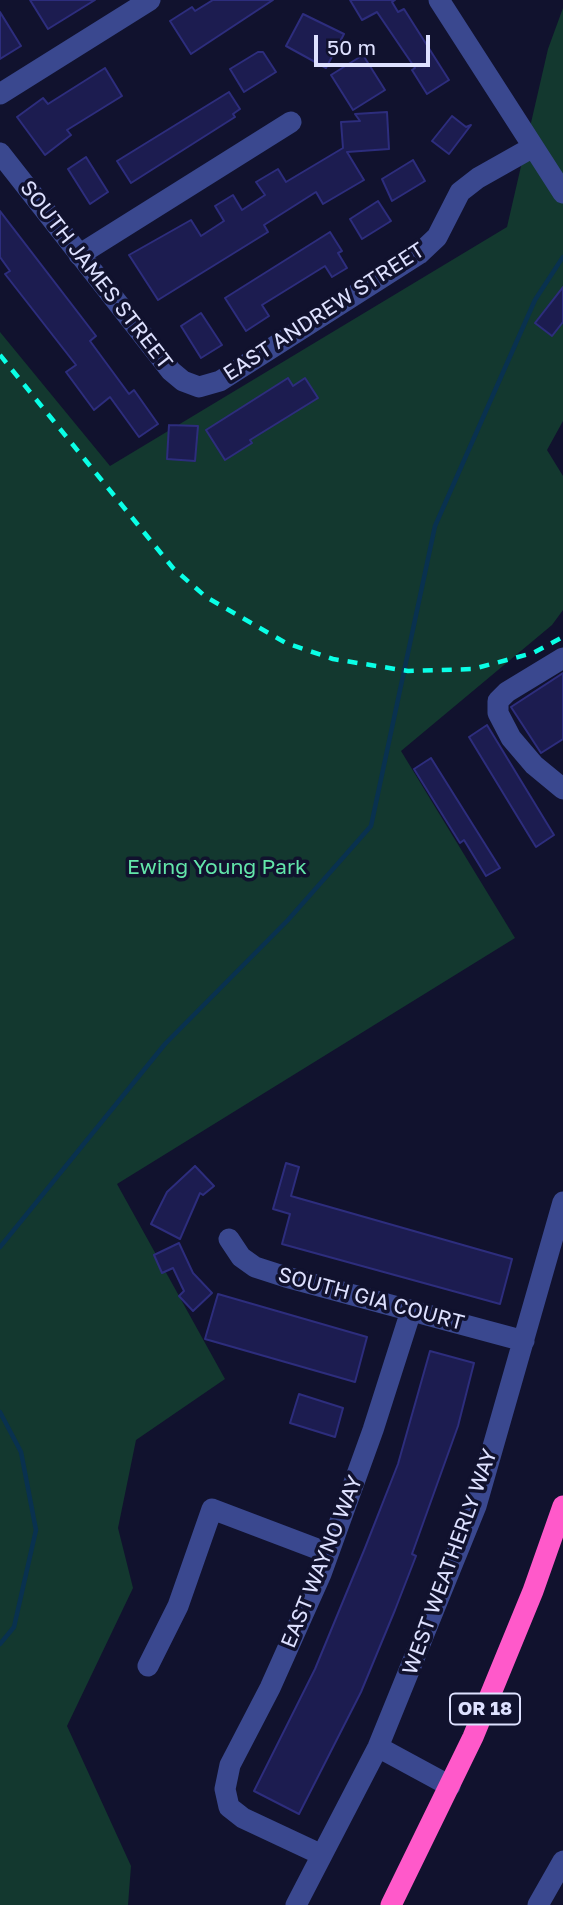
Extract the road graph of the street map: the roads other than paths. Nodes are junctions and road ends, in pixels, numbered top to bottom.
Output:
1 (150, 0) edge
2 (439, 0) edge
3 (0, 94) edge
4 (291, 122) dead end
5 (533, 147) junction
6 (0, 153) edge
7 (563, 193) edge
8 (79, 255) junction
9 (199, 387) joint
10 (563, 658) edge
11 (563, 789) edge
12 (563, 1202) edge
13 (229, 1239) dead end
14 (411, 1311) junction
15 (524, 1340) junction
16 (563, 1506) edge
17 (328, 1553) junction
18 (148, 1666) dead end
19 (378, 1747) junction
20 (450, 1786) junction
21 (322, 1855) junction
22 (563, 1861) edge
23 (296, 1905) edge
24 (391, 1905) edge
25 (538, 1905) edge

1 - 3 street
2 - 5 street
4 - 8 street
5 - 7 street
5 - 9 street, EAST ANDREW STREET
6 - 8 street, SOUTH JAMES STREET
8 - 9 street, SOUTH JAMES STREET
10 - 11 street
12 - 15 street, WEST WEATHERLY WAY
13 - 14 street, SOUTH GIA COURT
14 - 15 street, SOUTH GIA COURT
14 - 17 street, EAST WAYNO WAY
15 - 19 street, WEST WEATHERLY WAY
16 - 20 highway, OR 18
17 - 18 street
17 - 21 street, EAST WAYNO WAY
19 - 20 street
19 - 21 street, WEST WEATHERLY WAY
20 - 24 highway, OR 18
21 - 23 street, WEST WEATHERLY WAY
22 - 25 street

